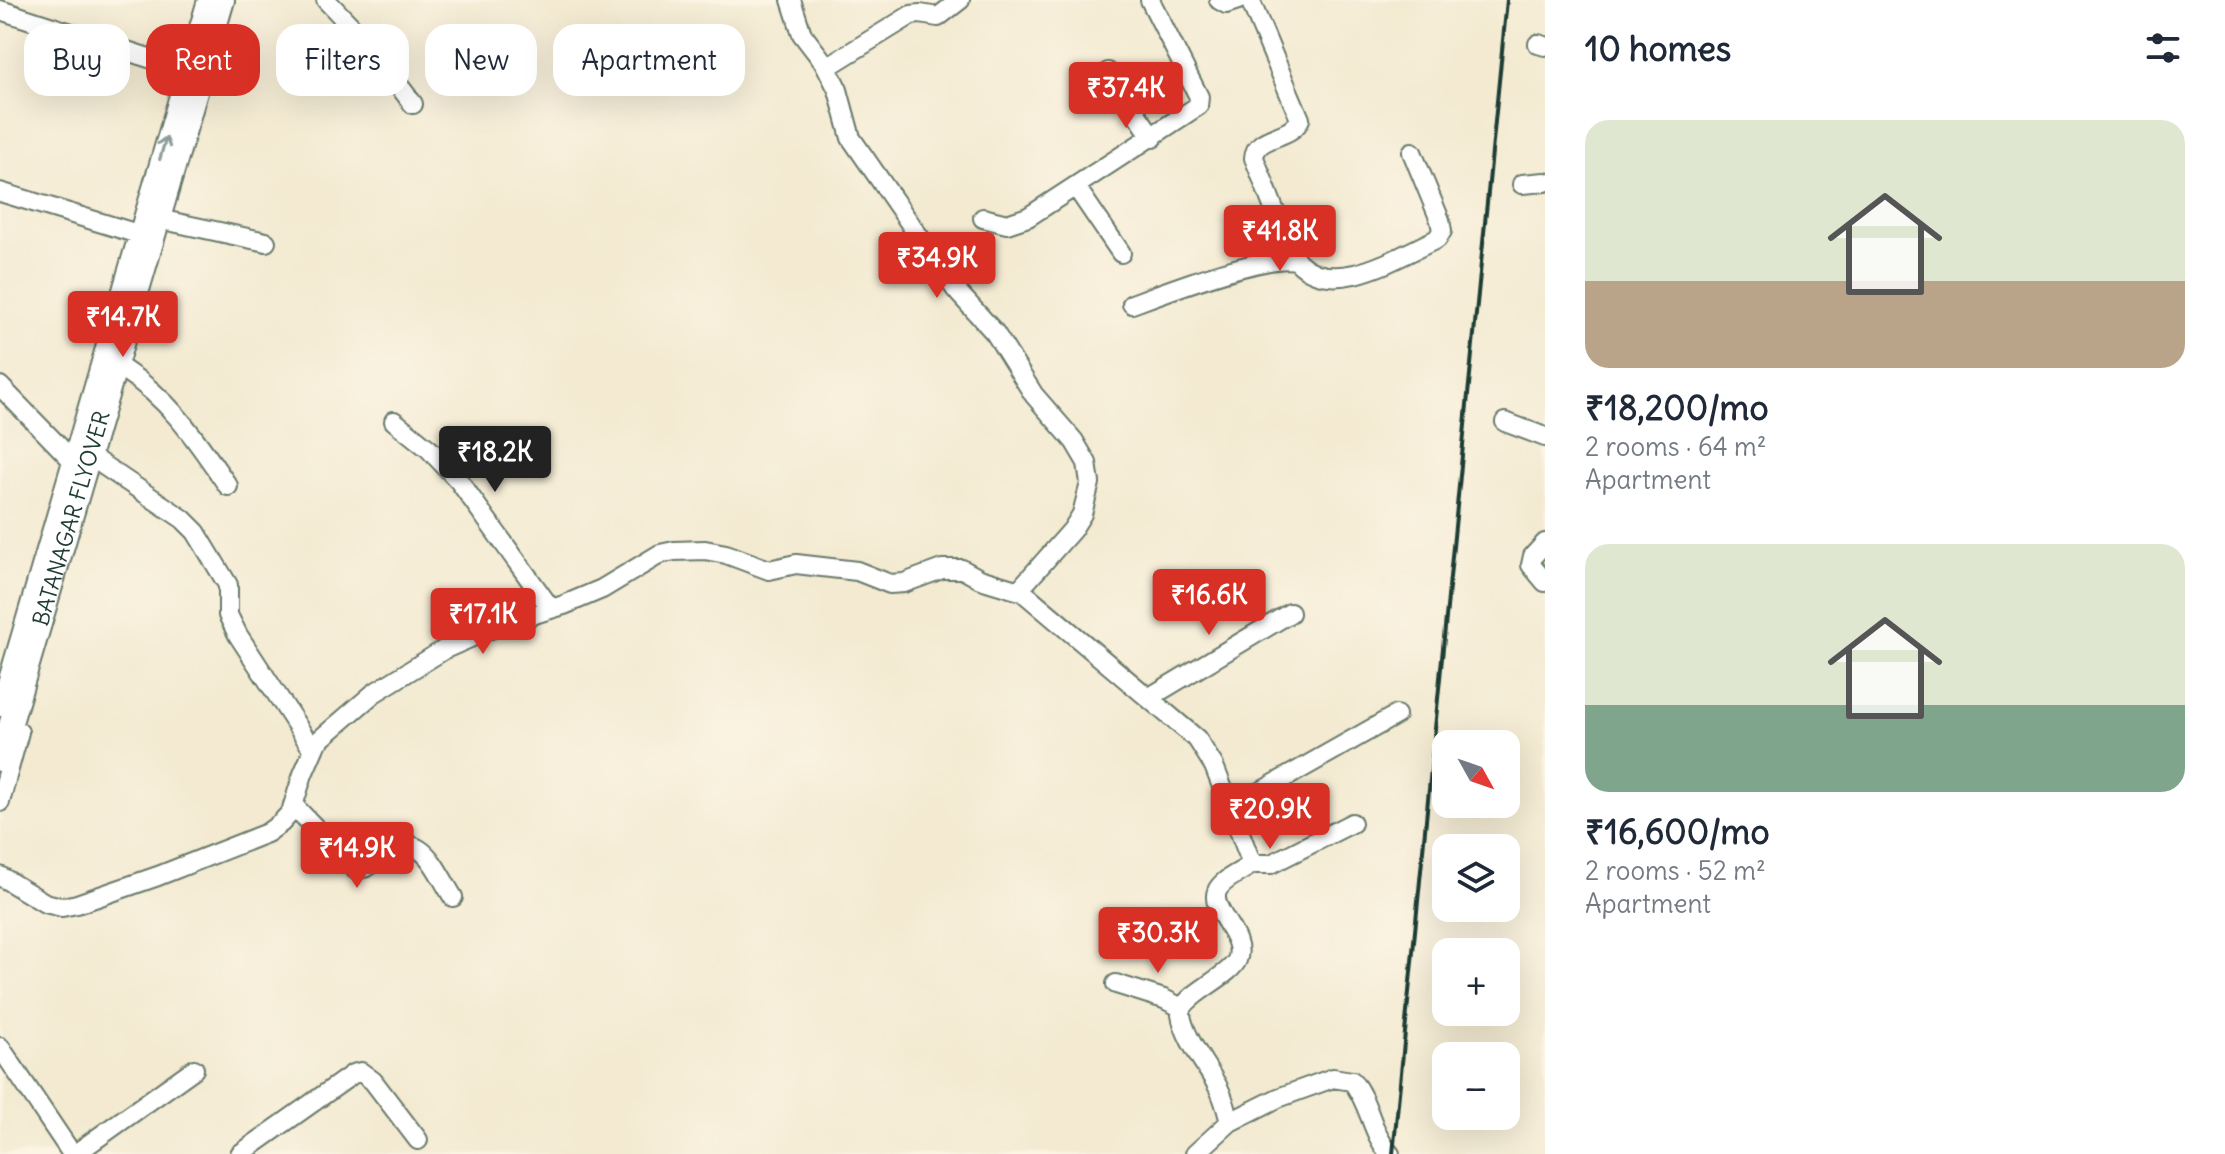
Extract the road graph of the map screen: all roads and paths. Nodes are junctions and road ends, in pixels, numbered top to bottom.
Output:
1 (207, 0) edge
2 (223, 0) edge
3 (233, 0) edge
4 (326, 0) edge
5 (791, 0) edge
6 (960, 0) edge
7 (1150, 0) edge
8 (1219, 0) edge
9 (1238, 0) edge
10 (1250, 0) edge
11 (0, 10) edge
12 (200, 24) edge
13 (146, 57) edge
14 (827, 67) junction
15 (1108, 72) dead end
16 (178, 96) edge
17 (413, 104) dead end
18 (1153, 138) junction
19 (1412, 152) dead end
20 (1545, 182) edge
21 (1522, 184) dead end
22 (1076, 187) junction
23 (0, 192) edge
24 (983, 218) dead end
25 (168, 221) junction
26 (138, 234) junction
27 (266, 242) dead end
28 (1121, 253) dead end
29 (1296, 260) junction
30 (1132, 304) dead end
31 (124, 370) junction
32 (0, 386) edge
33 (394, 421) dead end
34 (1505, 422) dead end
35 (1545, 437) edge
36 (72, 460) junction
37 (97, 461) junction
38 (228, 486) dead end
39 (1545, 543) edge
40 (1545, 582) edge
41 (1019, 590) junction
42 (551, 609) junction
43 (1290, 613) dead end
44 (1150, 697) junction
45 (0, 707) edge
46 (1396, 715) dead end
47 (313, 750) junction
48 (0, 760) edge
49 (0, 802) edge
50 (293, 805) junction
51 (1230, 809) junction
52 (1352, 823) dead end
53 (1252, 864) junction
54 (0, 876) edge
55 (453, 897) dead end
56 (1116, 984) dead end
57 (1182, 1008) junction
58 (0, 1047) edge
59 (194, 1069) dead end
60 (1230, 1122) junction
61 (418, 1140) dead end
62 (74, 1154) edge
63 (240, 1154) edge
64 (1195, 1154) edge
65 (1390, 1154) edge

1 - 12 street
2 - 48 main road, BATANAGAR FLYOVER
3 - 25 street
4 - 17 street
5 - 14 street
6 - 14 street
7 - 18 street
8 - 9 street
10 - 29 street
11 - 13 street
14 - 41 street
15 - 18 street
26 -> 16 street
18 - 22 street
19 - 29 street
20 - 21 street
22 - 24 street
22 - 28 street
23 - 26 street
25 - 27 street
25 - 31 street
26 - 36 street
29 - 30 street
31 - 37 street
31 - 38 street
32 - 36 street
33 - 42 street
34 - 35 street
36 - 45 street
37 - 47 street
37 - 49 street
39 - 40 street
41 - 42 street
41 - 44 street
42 - 47 street
43 - 44 street
44 - 51 street
46 - 51 street
47 - 50 street
50 - 54 street
50 - 55 street
51 - 53 street
52 - 53 street
53 - 57 street
56 - 57 street
57 - 60 street
58 - 62 street
59 - 62 street
60 - 64 street
60 - 65 street
61 - 63 street

